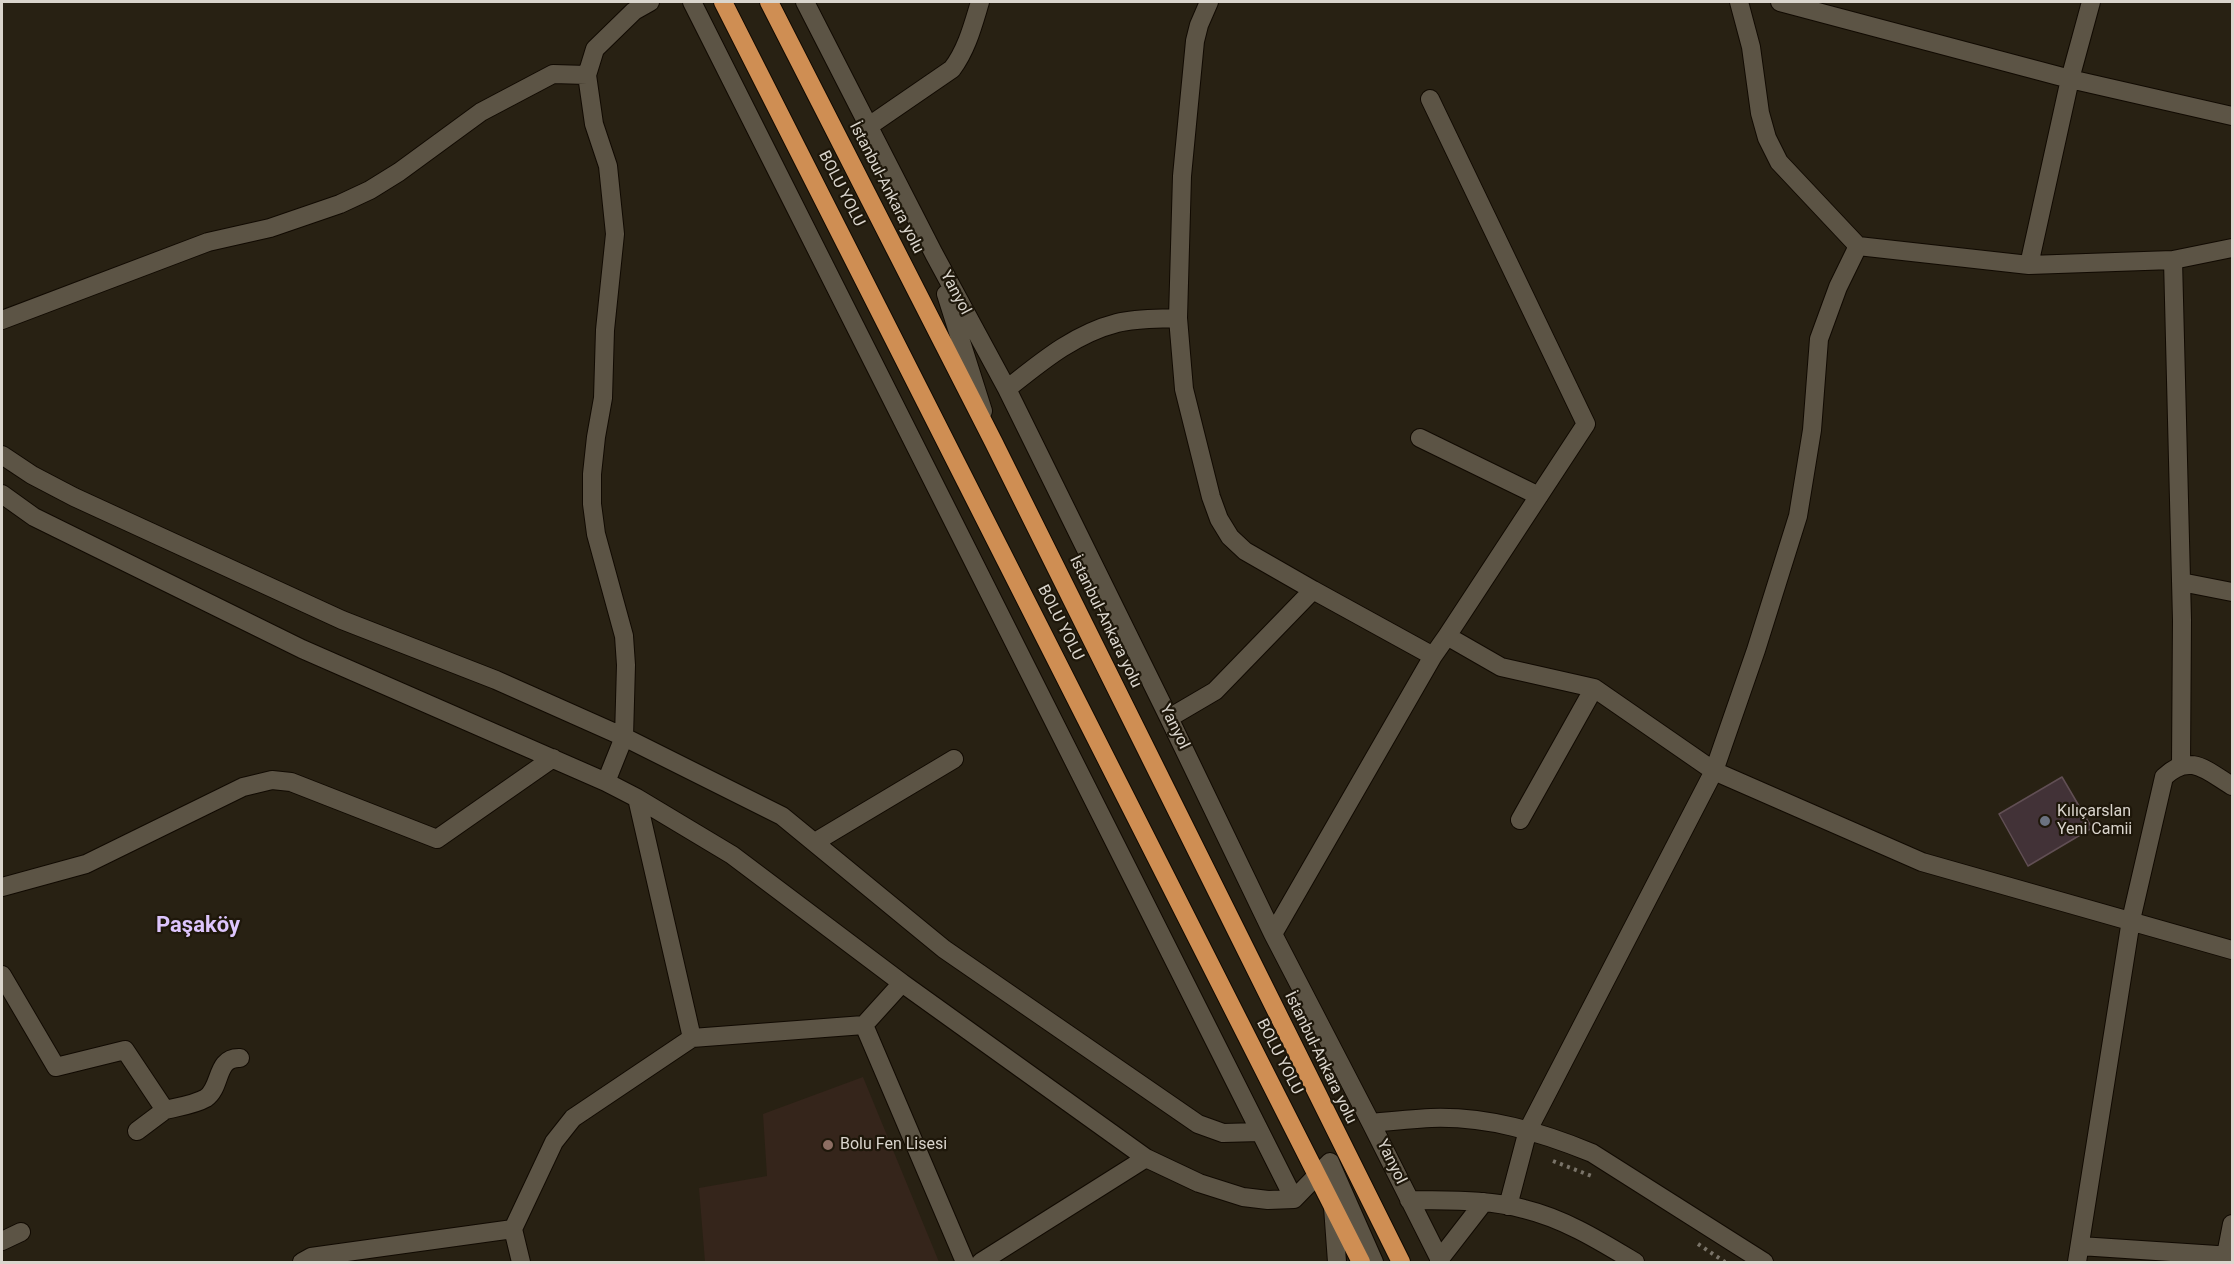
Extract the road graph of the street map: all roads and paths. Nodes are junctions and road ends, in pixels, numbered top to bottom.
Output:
1 (650, 2) edge
2 (692, 2) edge
3 (723, 2) edge
4 (768, 2) edge
5 (805, 2) edge
6 (980, 2) edge
7 (1209, 2) edge
8 (1739, 2) edge
9 (1780, 2) edge
10 (2091, 2) edge
11 (587, 75) junction
12 (762, 78) junction
13 (2070, 79) junction
14 (739, 91) junction
15 (1430, 99) dead end
16 (2232, 116) edge
17 (869, 126) junction
18 (1858, 246) junction
19 (2232, 248) edge
20 (934, 254) junction
21 (2173, 260) junction
22 (2029, 265) junction
23 (1178, 318) junction
24 (2, 320) edge
25 (1007, 389) junction
26 (1420, 438) dead end
27 (993, 441) junction
28 (2, 454) edge
29 (2, 494) edge
30 (1539, 496) junction
31 (2181, 582) junction
32 (1313, 591) junction
33 (2232, 592) edge
34 (1447, 636) junction
35 (1433, 656) junction
36 (1594, 688) junction
37 (1169, 718) junction
38 (624, 737) junction
39 (553, 758) junction
40 (954, 759) dead end
41 (2181, 764) junction
42 (1714, 771) junction
43 (606, 782) junction
44 (2232, 786) edge
45 (637, 798) junction
46 (1520, 820) dead end
47 (814, 842) junction
48 (2, 887) edge
49 (2131, 920) junction
50 (1273, 934) junction
51 (2232, 950) edge
52 (2, 975) edge
53 (902, 983) junction
54 (864, 1025) junction
55 (692, 1038) junction
56 (240, 1058) dead end
57 (165, 1110) junction
58 (1371, 1122) junction
59 (1528, 1130) junction
60 (136, 1131) dead end
61 (1260, 1132) junction
62 (1146, 1158) junction
63 (1330, 1162) junction
64 (1294, 1199) junction
65 (1410, 1200) junction
66 (1484, 1202) junction
67 (1508, 1206) junction
68 (2232, 1224) edge
69 (513, 1229) junction
70 (21, 1232) dead end
71 (2, 1241) edge
72 (2078, 1254) edge
73 (2229, 1255) edge
74 (1440, 1261) edge
75 (302, 1263) edge
76 (521, 1263) edge
77 (965, 1263) edge
78 (981, 1263) edge
79 (1337, 1263) edge
80 (1361, 1263) edge
81 (1374, 1263) edge
82 (1401, 1263) edge
83 (1635, 1263) edge
84 (1764, 1263) edge

1 - 11 street
2 - 14 street
3 - 12 highway, BOLU YOLU
4 - 27 highway, İstanbul-Ankara yolu
5 - 17 street, Yanyol
6 - 17 street
7 - 23 street
8 - 18 street
9 - 13 street
10 - 13 street
11 - 24 street
11 - 38 street
12 - 14 street
12 - 80 highway, BOLU YOLU
13 - 16 street
13 - 22 street
14 - 61 street
15 - 30 street
17 - 20 street, Yanyol
18 - 22 street
18 - 42 street
19 - 21 street
20 - 25 street, Yanyol
20 - 27 street
21 - 22 street
21 - 31 street
23 - 25 street
23 - 32 street
25 - 37 street, Yanyol
26 - 30 street
27 - 82 highway, İstanbul-Ankara yolu
28 - 38 street
29 - 39 street
30 - 34 street
31 - 33 street
31 - 41 street
32 - 35 street
32 - 37 street
34 - 35 street
34 - 36 street
35 - 50 street
36 - 42 street
36 - 46 street
37 - 50 street, Yanyol
38 - 43 street
38 - 47 street
39 - 43 street
39 - 48 street
40 - 47 street
41 - 44 street
41 - 49 street
42 - 49 street
42 - 59 street
43 - 45 street
45 - 53 street
45 - 55 street
47 - 61 street
49 - 51 street
49 - 72 street
50 - 58 street, Yanyol
52 - 57 street
53 - 54 street
53 - 62 street
54 - 55 street
54 - 77 street
55 - 69 street
56 - 57 street
57 - 60 street
58 - 59 street
58 - 65 street, Yanyol
59 - 67 street
59 - 84 street
61 - 64 street
62 - 64 street
62 - 78 street
63 - 64 street
63 - 79 street
63 - 81 street
65 - 66 street
65 - 74 street, Yanyol
66 - 67 street
66 - 74 street
67 - 83 street
68 - 73 street
69 - 75 street
69 - 76 street
70 - 71 street
72 - 73 street

